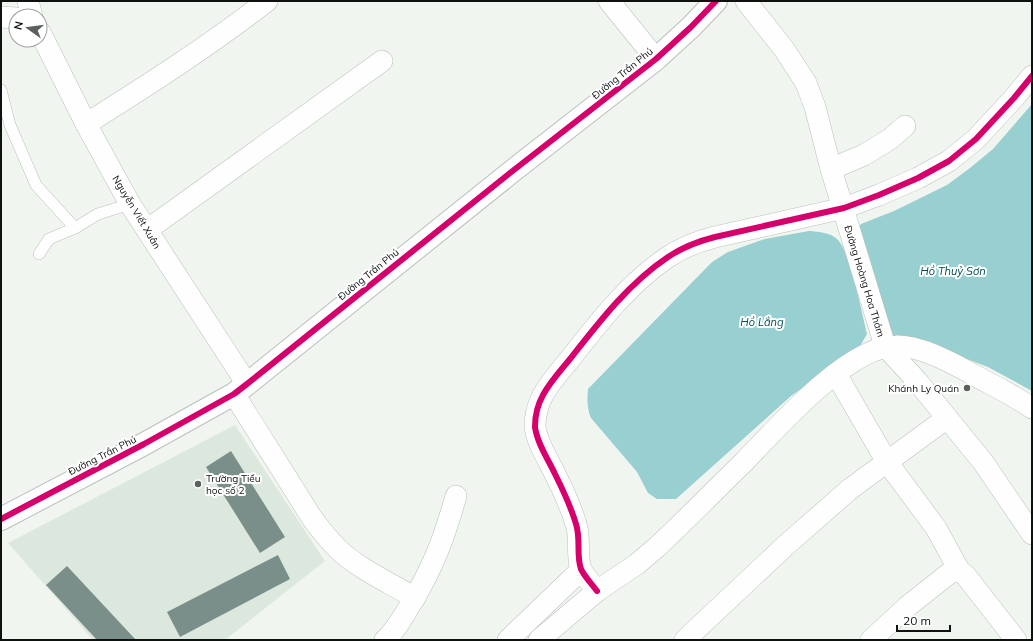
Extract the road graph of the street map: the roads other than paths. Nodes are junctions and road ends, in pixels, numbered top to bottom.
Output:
1 (266, 1) edge
2 (609, 1) edge
3 (716, 1) edge
4 (746, 1) edge
5 (48, 48) edge
6 (656, 59) junction
7 (382, 60) dead end
8 (1032, 76) edge
9 (1, 90) edge
10 (86, 124) junction
11 (905, 126) dead end
12 (831, 169) junction
13 (130, 204) junction
14 (844, 208) junction
15 (75, 228) junction
16 (147, 230) junction
17 (40, 254) dead end
18 (885, 346) junction
19 (836, 374) junction
20 (240, 389) junction
21 (1032, 408) edge
22 (947, 418) junction
23 (887, 462) junction
24 (456, 496) dead end
25 (1, 519) edge
26 (1032, 534) edge
27 (581, 570) junction
28 (959, 570) junction
29 (597, 591) junction
30 (415, 598) junction
31 (385, 640) edge
32 (508, 640) edge
33 (539, 640) edge
34 (685, 640) edge
35 (871, 640) edge
36 (1016, 640) edge

1 - 10 street
2 - 6 street
3 - 6 street, Đường Trần Phú
4 - 12 street, Đường Hoàng Hoa Thám
5 - 10 street, Nguyễn Viết Xuân
6 - 20 street, Đường Trần Phú
7 - 16 street
8 - 14 street
9 - 15 lane
10 - 13 street, Nguyễn Viết Xuân
11 - 12 street
12 - 14 street, Đường Hoàng Hoa Thám
13 - 15 lane
13 - 16 street, Nguyễn Viết Xuân
14 - 18 street, Đường Hoàng Hoa Thám
14 - 27 street
15 - 17 lane
16 - 20 street, Nguyễn Viết Xuân
18 - 19 street
18 - 21 street
18 - 22 street, Đường Hoàng Hoa Thám
19 - 23 street
19 - 29 street
20 - 25 street, Đường Trần Phú
20 - 30 street, Nguyễn Viết Xuân
22 - 23 street
22 - 26 street, Đường Hoàng Hoa Thám
23 - 28 street
23 - 34 street
24 - 30 street
27 - 29 street
27 - 32 street
28 - 35 street
28 - 36 street
29 - 33 street
30 - 31 street

